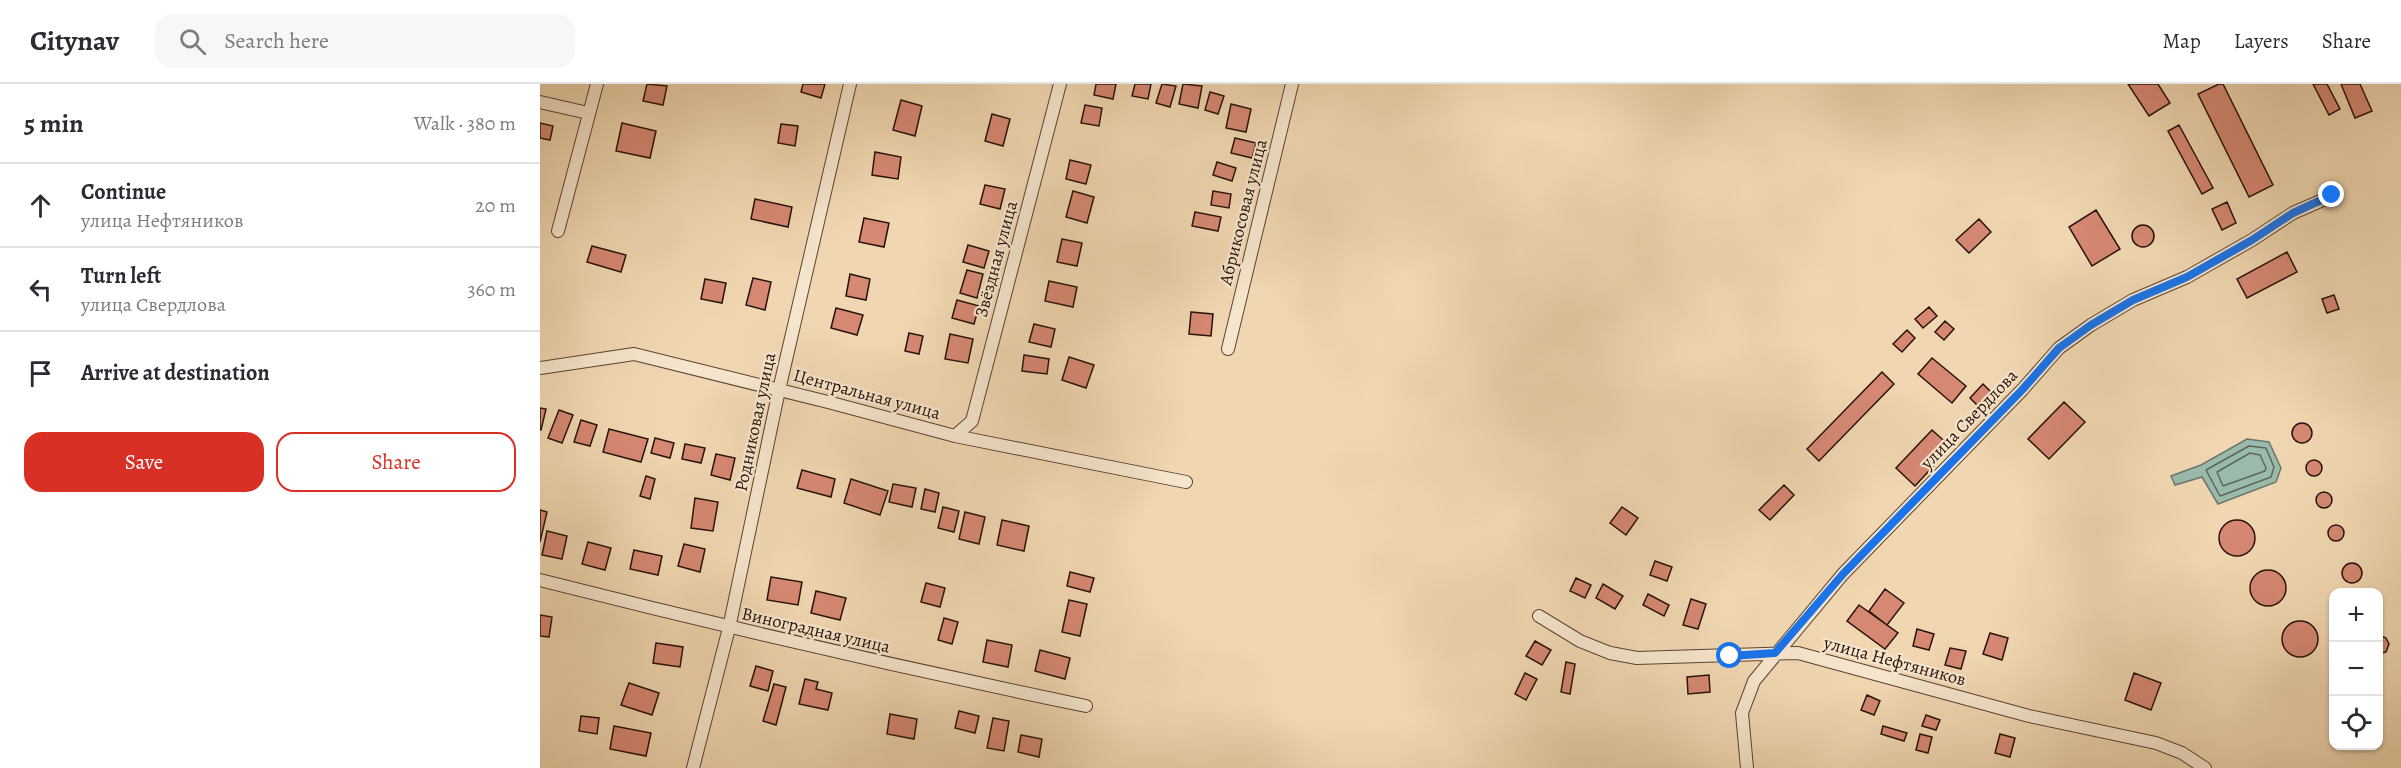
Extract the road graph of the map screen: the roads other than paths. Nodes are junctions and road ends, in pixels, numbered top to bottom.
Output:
1 (597, 84) edge
2 (850, 84) edge
3 (1060, 84) edge
4 (1292, 84) edge
5 (540, 102) edge
6 (588, 113) junction
7 (2332, 195) dead end
8 (558, 231) dead end
9 (1228, 349) dead end
10 (540, 368) edge
11 (779, 390) junction
12 (955, 436) junction
13 (1186, 482) dead end
14 (540, 580) edge
15 (1539, 616) dead end
16 (729, 628) junction
17 (1775, 653) junction
18 (1086, 706) dead end
19 (693, 768) edge
20 (1747, 768) edge
21 (2205, 768) edge

1 - 6 street
2 - 11 street, Родниковая улица
3 - 12 street, Звёздная улица
4 - 9 street, Абрикосовая улица
5 - 6 street
6 - 8 street
7 - 17 street, улица Свердлова
10 - 11 street, Центральная улица
11 - 12 street, Центральная улица
11 - 16 street, Родниковая улица
12 - 13 street, Центральная улица
14 - 16 street, Виноградная улица
15 - 17 street, улица Нефтяников
16 - 18 street, Виноградная улица
16 - 19 street, Родниковая улица
17 - 20 street, улица Свердлова
17 - 21 street, улица Нефтяников

